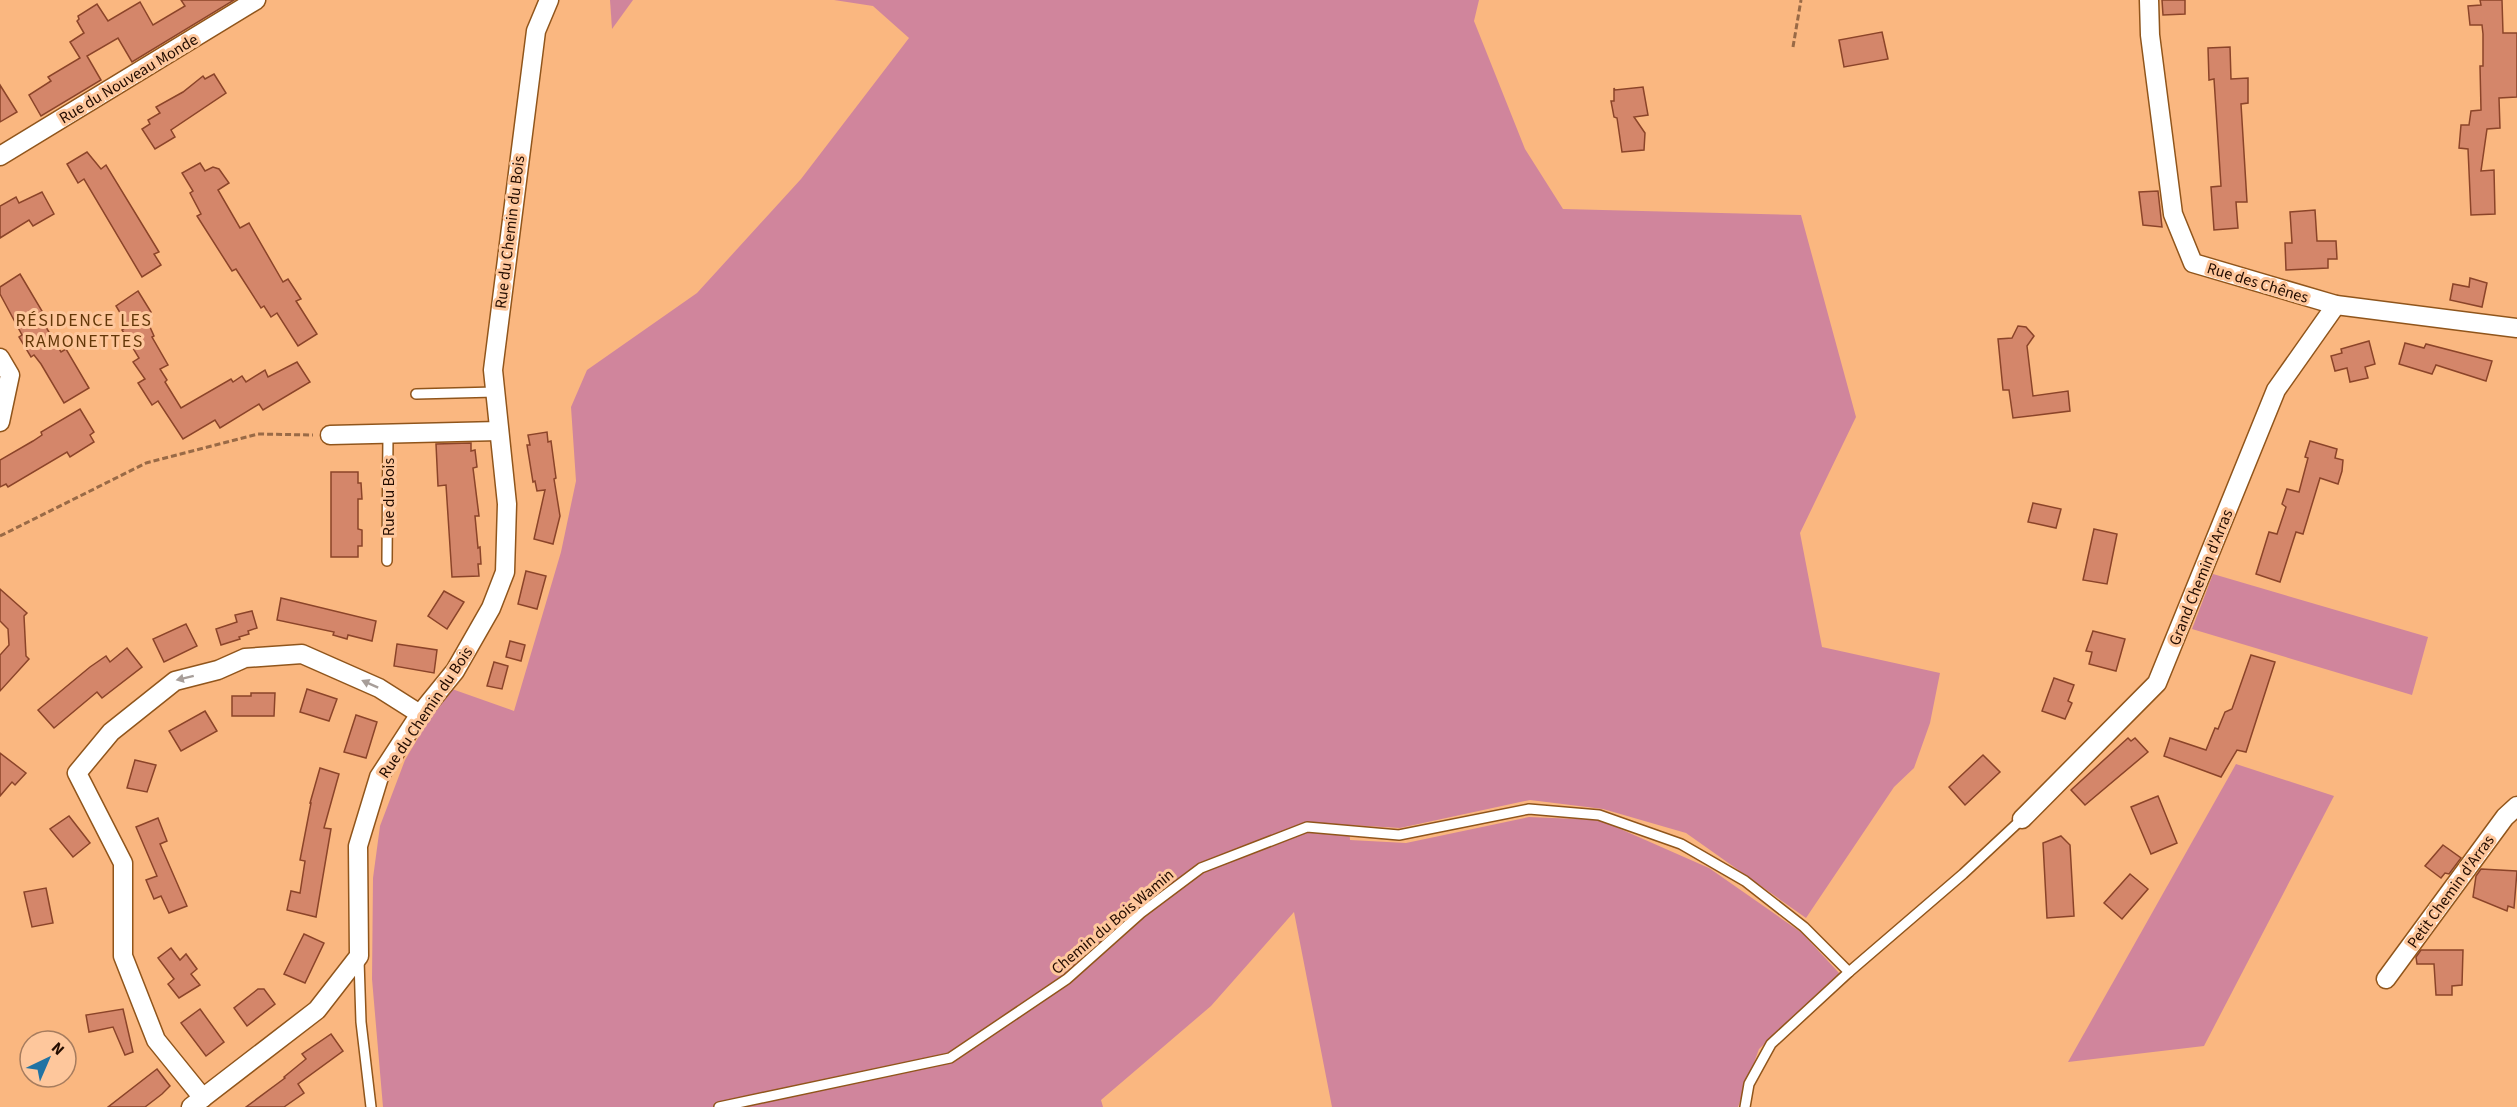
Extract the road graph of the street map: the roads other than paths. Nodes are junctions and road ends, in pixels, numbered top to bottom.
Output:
1 (256, 0) edge
2 (549, 0) edge
3 (2149, 0) edge
4 (0, 156) edge
5 (2336, 305) junction
6 (2517, 328) edge
7 (0, 358) edge
8 (495, 392) junction
9 (416, 394) dead end
10 (0, 422) edge
11 (499, 431) junction
12 (388, 434) junction
13 (330, 435) road end
14 (387, 561) dead end
15 (420, 714) junction
16 (2517, 806) edge
17 (2022, 819) joint
18 (359, 956) junction
19 (1849, 972) junction
20 (2386, 979) dead end
21 (197, 1102) edge
22 (371, 1107) edge
23 (719, 1107) edge
24 (1745, 1107) edge

1 - 4 street, Rue du Nouveau Monde
2 - 8 street, Rue du Chemin du Bois
3 - 5 street, Rue des Chênes
5 - 6 street, Rue des Chênes
5 - 17 street, Grand Chemin d'Arras
7 - 10 street
8 - 9 lane
8 - 11 street, Rue du Chemin du Bois
11 - 12 street, Rue du Bois
11 - 15 street, Rue du Chemin du Bois
12 - 13 street, Rue du Bois
12 - 14 lane, Rue du Bois
15 - 18 street, Rue du Chemin du Bois
15 -> 21 street
16 - 20 street, Petit Chemin d'Arras
17 - 19 lane
18 - 21 street
18 - 22 lane
19 - 23 lane, Chemin du Bois Wamin
19 - 24 lane

